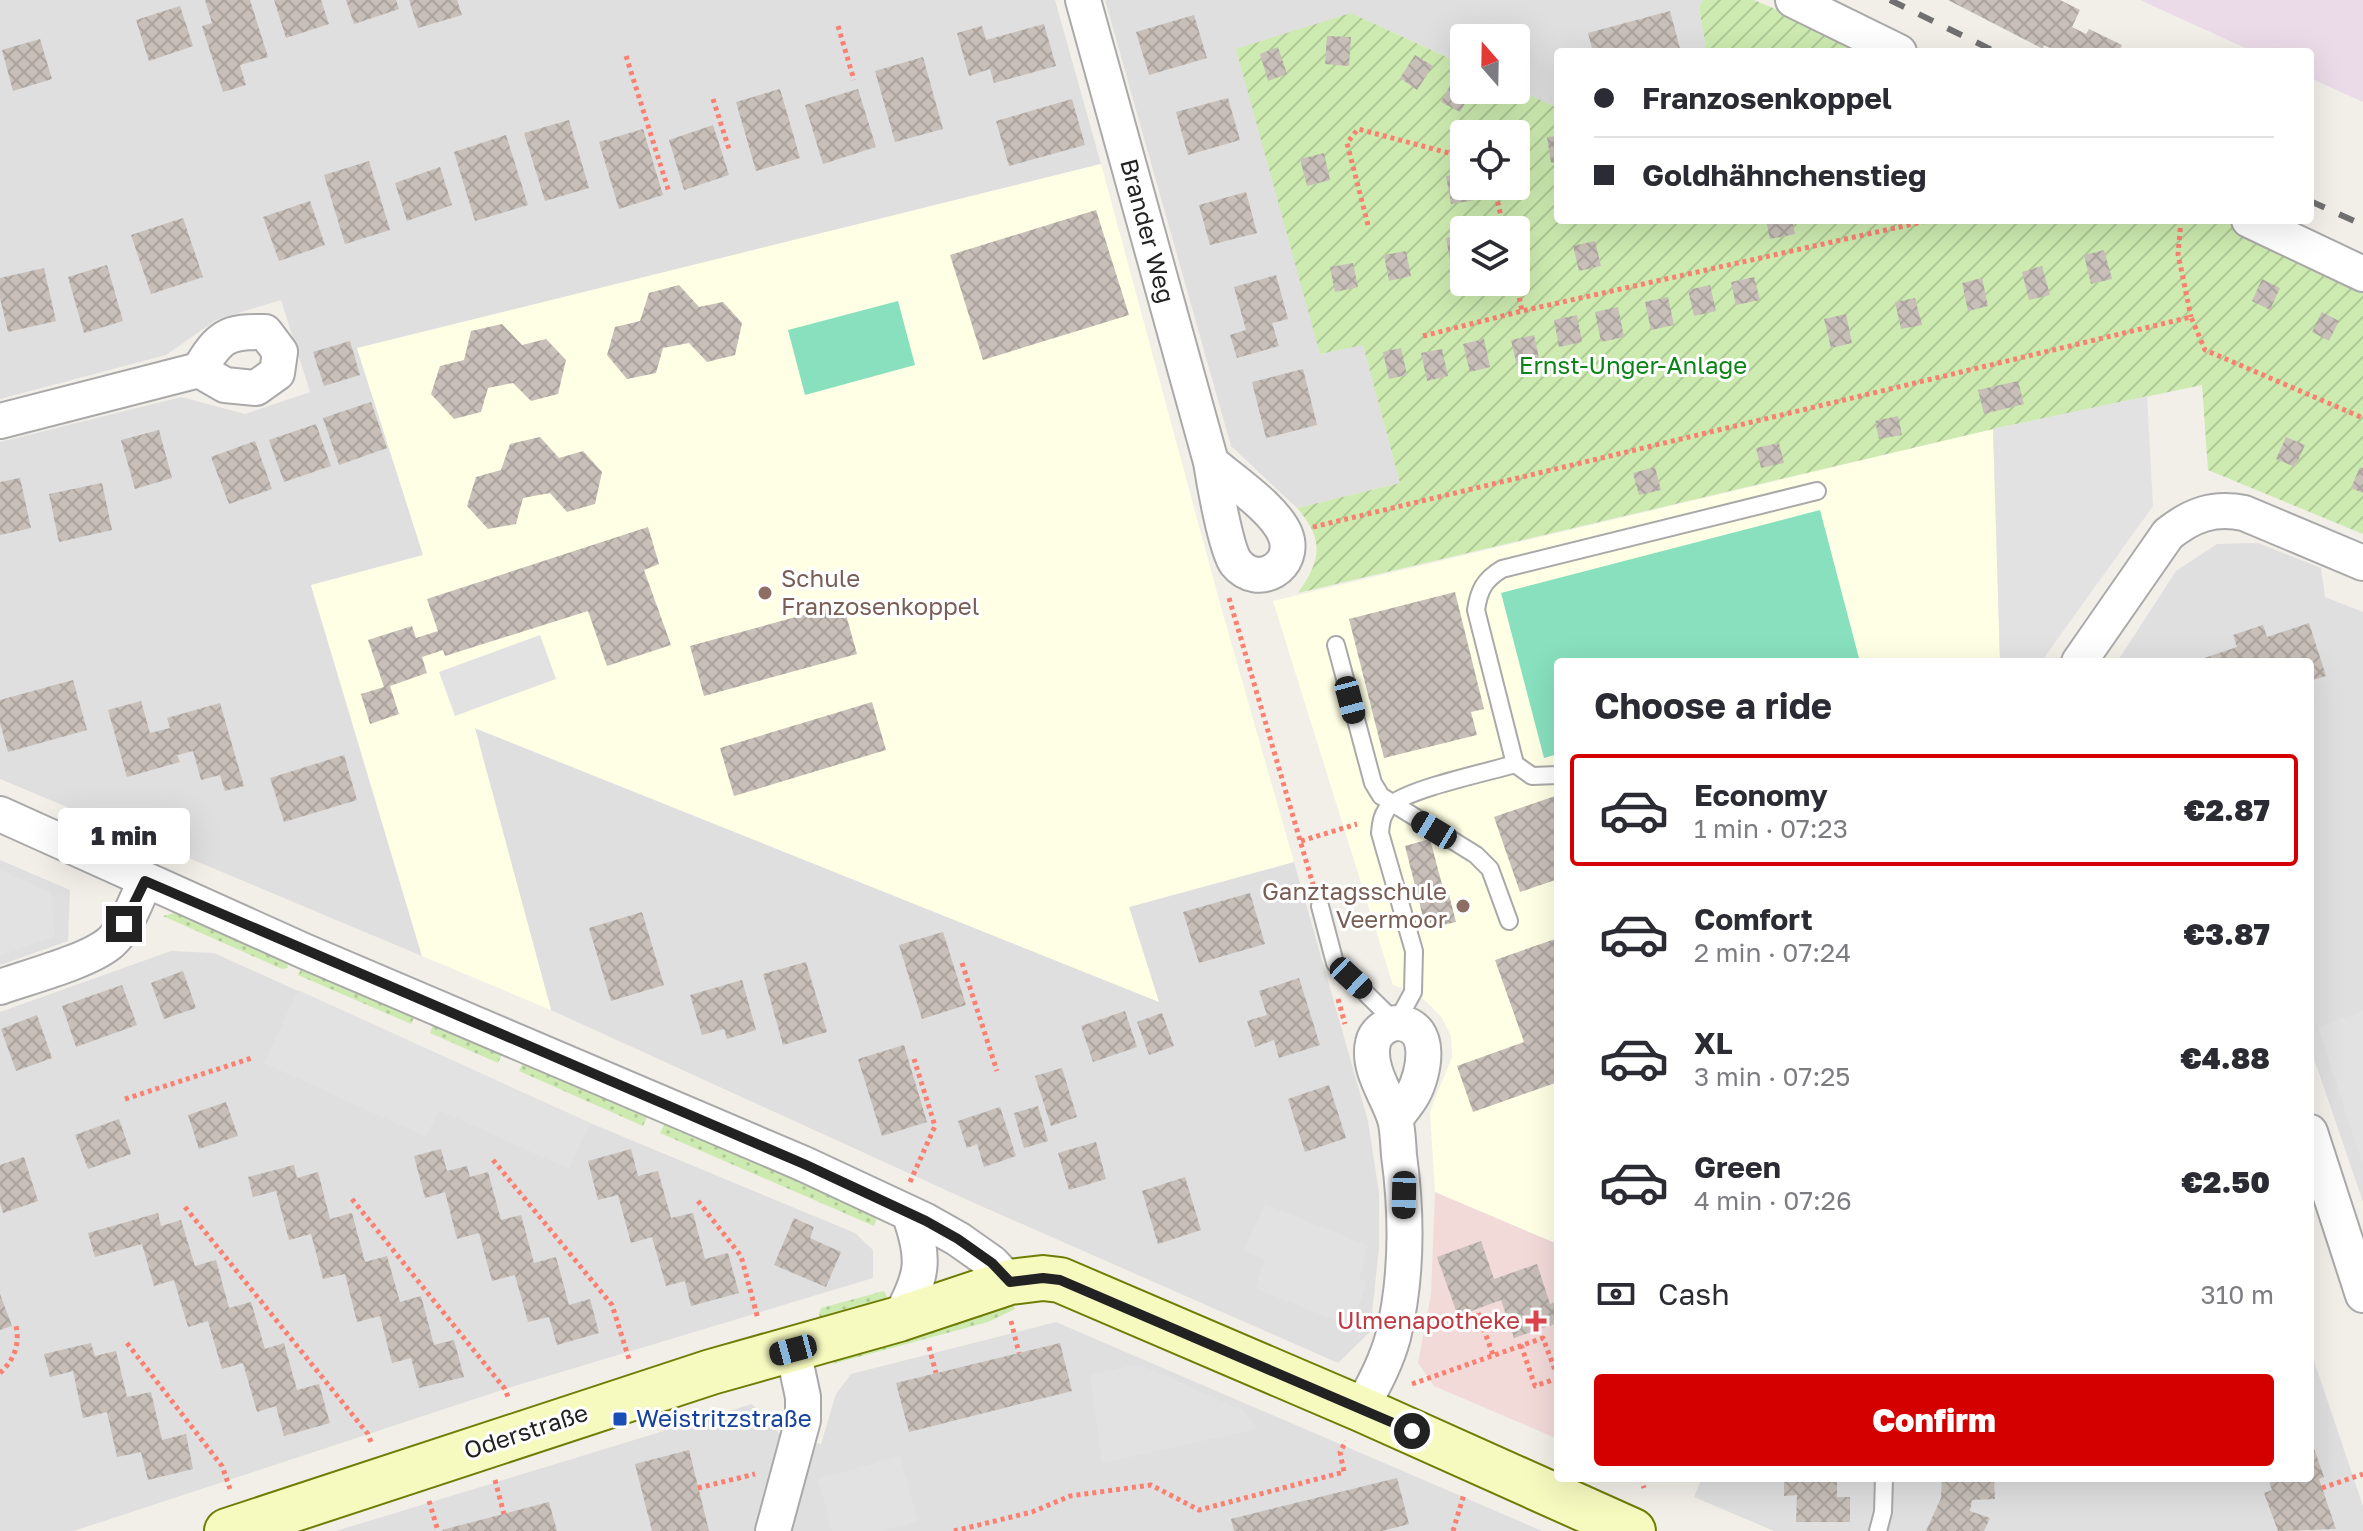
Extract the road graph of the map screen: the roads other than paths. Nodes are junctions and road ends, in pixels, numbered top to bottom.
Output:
1 (1083, 0) edge
2 (1793, 0) edge
3 (1891, 48) edge
4 (2257, 224) edge
5 (2363, 274) edge
6 (199, 370) dead end
7 (0, 421) edge
8 (1211, 462) junction
9 (1817, 491) dead end
10 (2363, 563) edge
11 (1336, 645) dead end
12 (2082, 658) edge
13 (1515, 764) junction
14 (1554, 775) edge
15 (1386, 810) junction
16 (0, 814) edge
17 (145, 881) junction
18 (1320, 906) road end
19 (1509, 921) dead end
20 (0, 987) edge
21 (1396, 1023) junction
22 (2314, 1144) edge
23 (909, 1199) junction
24 (2363, 1295) edge
25 (1011, 1302) junction
26 (914, 1331) junction
27 (793, 1350) junction
28 (1354, 1423) junction
29 (1884, 1482) edge
30 (230, 1520) edge
31 (773, 1531) edge
32 (1633, 1531) edge
33 (1878, 1531) edge

1 - 8 street, Brander Weg
2 - 3 street
4 - 5 street
6 - 7 street
8 - 8 street, Brander Weg
9 - 13 lane
10 - 12 street
11 - 15 lane
13 - 14 lane
13 - 15 lane
15 - 19 lane
15 - 21 lane
16 - 17 street
17 - 20 street
17 - 23 street
18 - 21 lane
21 - 28 street
22 - 24 street
23 - 25 street
23 - 26 street
25 - 26 street, Oderstraße
25 - 28 street, Oderstraße
26 - 27 street, Oderstraße
27 - 30 street, Oderstraße
27 - 31 street
28 - 32 street, Oderstraße
29 - 33 lane

